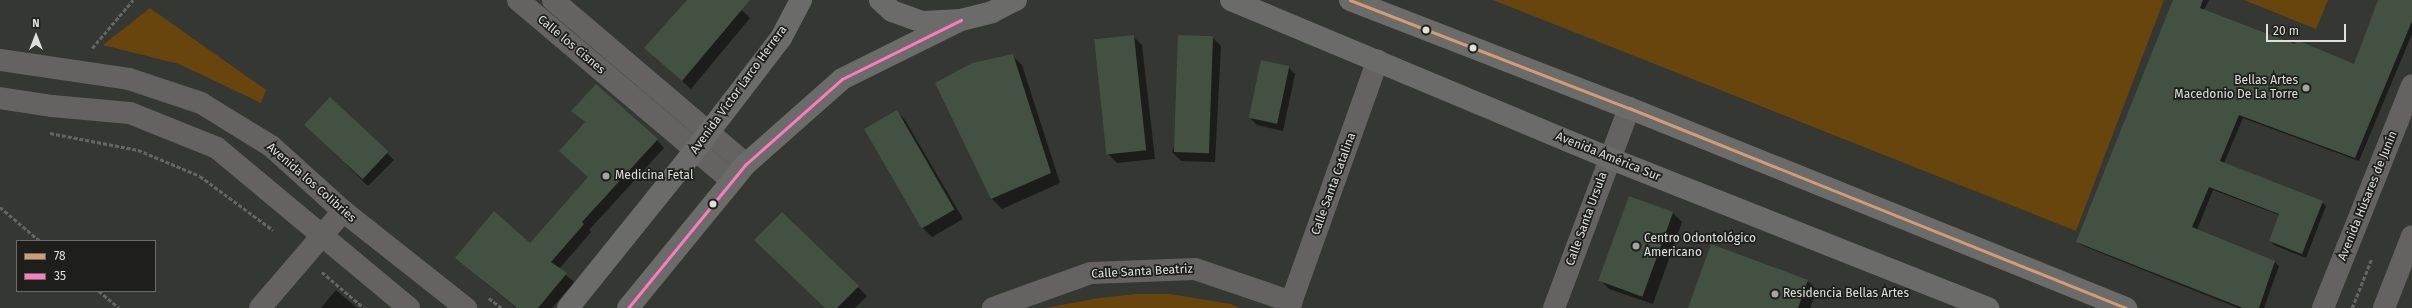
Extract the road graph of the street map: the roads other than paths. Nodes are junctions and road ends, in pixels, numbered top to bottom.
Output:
1 (518, 0) edge
2 (553, 0) edge
3 (801, 0) edge
4 (880, 0) edge
5 (1017, 0) edge
6 (1231, 0) edge
7 (1362, 2) edge
8 (960, 20) junction
9 (0, 60) edge
10 (1378, 60) junction
11 (639, 73) junction
12 (2412, 85) edge
13 (624, 90) junction
14 (0, 98) edge
15 (1629, 108) junction
16 (708, 133) junction
17 (695, 150) junction
18 (1609, 158) junction
19 (746, 164) junction
20 (732, 182) junction
21 (343, 211) junction
22 (321, 236) junction
23 (2412, 236) edge
24 (1291, 305) edge
25 (260, 308) edge
26 (409, 308) edge
27 (466, 308) edge
28 (568, 308) edge
29 (628, 308) edge
30 (993, 308) edge
31 (1554, 308) edge
32 (1988, 308) edge
33 (2126, 308) edge
34 (2323, 308) edge
35 (2384, 308) edge

1 - 13 street, Calle los Cisnes
2 - 11 street, Calle los Cisnes
3 - 16 main road, Avenida Víctor Larco Herrera
4 - 8 main road
5 - 8 main road
6 - 10 main road, Avenida América Sur
7 - 15 main road
8 - 19 main road
9 - 21 street, Avenida los Colibries
10 - 18 main road, Avenida América Sur
10 - 24 street, Calle Santa Catalina
11 - 13 street
11 - 16 street, Calle los Cisnes
12 - 34 street, Avenida Húsares de Junín
13 - 17 street, Calle los Cisnes
14 - 22 street
15 - 18 street, Calle Santa Ursula
15 - 33 main road
16 - 17 main road, Avenida Víctor Larco Herrera
16 - 19 street, Calle los Cisnes
17 - 20 street, Calle los Cisnes
17 - 28 main road, Avenida Víctor Larco Herrera
18 - 31 street, Calle Santa Ursula
18 - 32 main road, Avenida América Sur
19 - 20 main road
20 - 29 main road
21 - 22 street
21 - 27 street, Avenida los Colibries
22 - 25 street
22 - 26 street
23 - 35 street
24 - 30 street, Calle Santa Beatriz

